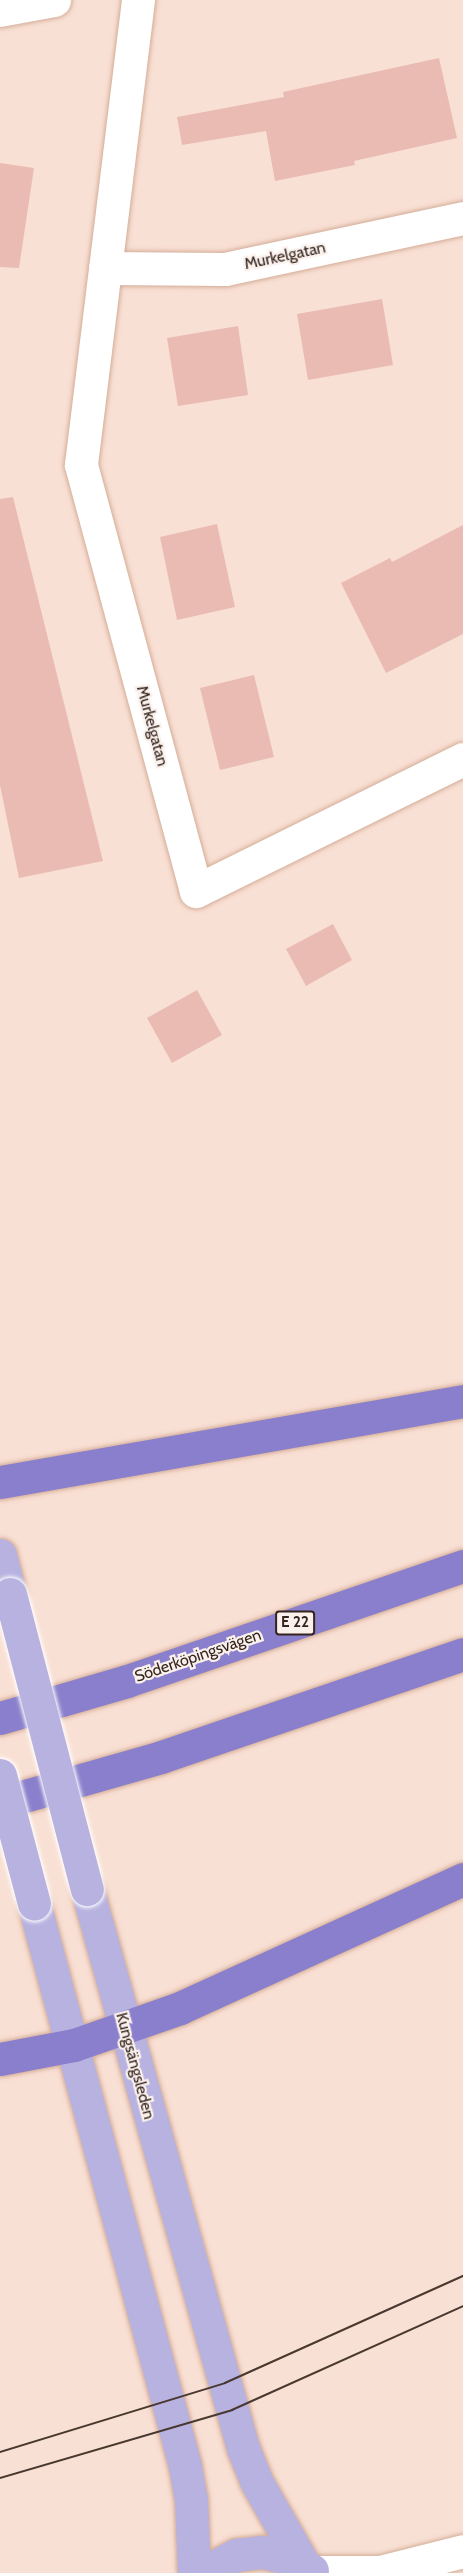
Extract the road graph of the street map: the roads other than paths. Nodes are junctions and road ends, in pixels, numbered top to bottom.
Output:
1 (54, 0) edge
2 (138, 0) edge
3 (0, 10) edge
4 (463, 218) edge
5 (105, 268) junction
6 (463, 759) edge
7 (463, 1401) edge
8 (0, 1482) edge
9 (0, 1555) edge
10 (463, 1566) edge
11 (463, 1654) edge
12 (0, 1718) edge
13 (0, 1775) edge
14 (0, 1803) edge
15 (463, 1879) edge
16 (125, 2027) junction
17 (74, 2045) junction
18 (0, 2059) edge
19 (463, 2552) edge
20 (463, 2559) edge
21 (312, 2570) edge
22 (194, 2573) edge
23 (203, 2573) edge
24 (449, 2573) edge

1 - 3 street
2 - 5 street, Murkelgatan
4 - 5 street, Murkelgatan
5 - 6 street, Murkelgatan
7 - 8 highway
9 - 16 main road, Kungsängsleden, bridge
10 - 12 highway, Söderköpingsvägen / E 22
11 - 14 highway
13 - 17 main road, bridge
15 - 16 highway
16 - 17 highway
16 - 21 main road, Kungsängsleden
17 - 18 highway
17 - 22 main road
19 - 21 street
20 - 24 street
21 - 23 main road

